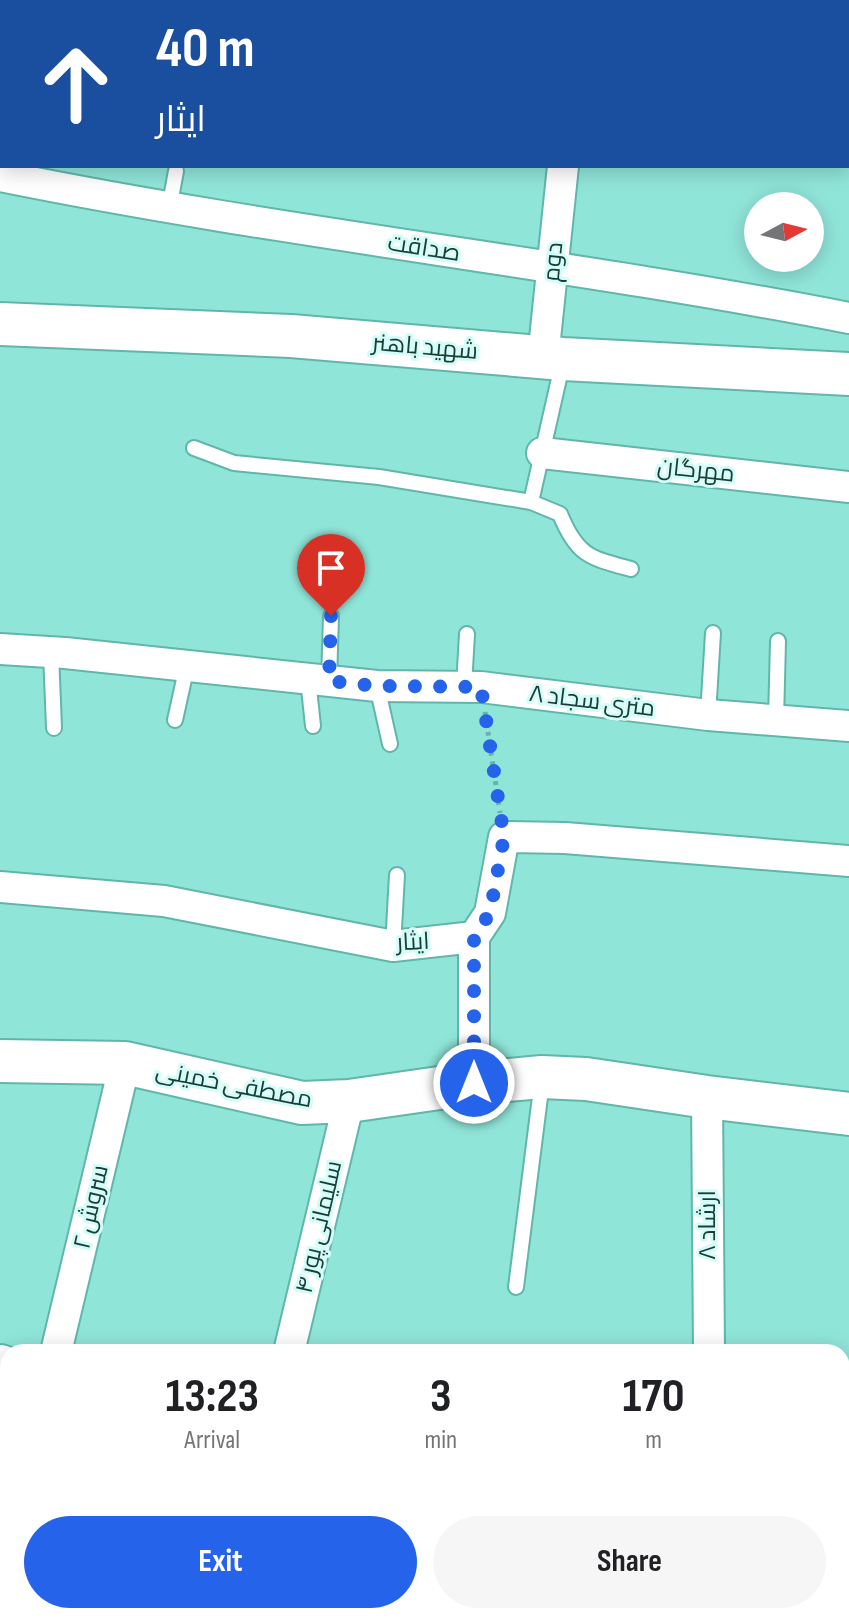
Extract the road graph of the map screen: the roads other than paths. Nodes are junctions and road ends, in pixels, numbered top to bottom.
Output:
1 (563, 168) edge
2 (176, 171) dead end
3 (0, 176) edge
4 (169, 209) junction
5 (552, 268) junction
6 (849, 318) edge
7 (0, 324) edge
8 (553, 358) junction
9 (849, 374) edge
10 (194, 448) dead end
11 (542, 453) junction
12 (849, 487) edge
13 (531, 502) junction
14 (631, 569) dead end
15 (331, 616) dead end
16 (713, 633) dead end
17 (467, 634) dead end
18 (778, 641) dead end
19 (0, 649) edge
20 (51, 652) junction
21 (187, 666) junction
22 (318, 680) junction
23 (377, 686) junction
24 (472, 687) junction
25 (708, 715) junction
26 (175, 720) dead end
27 (776, 720) junction
28 (313, 726) dead end
29 (849, 726) edge
30 (54, 728) dead end
31 (390, 744) dead end
32 (849, 861) edge
33 (397, 875) dead end
34 (0, 887) edge
35 (474, 937) junction
36 (393, 946) junction
37 (0, 1061) edge
38 (125, 1063) junction
39 (542, 1077) junction
40 (474, 1083) junction
41 (707, 1097) junction
42 (349, 1101) junction
43 (849, 1114) edge
44 (516, 1287) dead end
45 (58, 1344) edge
46 (291, 1344) edge
47 (709, 1344) edge

1 - 5 street, دوم
2 - 4 lane
3 - 4 street, صداقت
4 - 5 street, صداقت
5 - 6 street, صداقت
5 - 8 street, دوم
7 - 8 street, شهید باهنر
8 - 9 street, شهید باهنر
8 - 11 lane
10 - 13 lane
11 - 12 street, مهرگان
11 - 13 lane
13 - 14 lane
15 - 22 lane
16 - 25 lane
17 - 24 lane
18 - 27 lane
19 - 20 street, ۸ متری سجاد
20 - 21 street, ۸ متری سجاد
20 - 30 lane
21 - 22 street, ۸ متری سجاد
21 - 26 lane
22 - 23 street, ۸ متری سجاد
22 - 28 lane
23 - 24 street, ۸ متری سجاد
23 - 31 lane
24 - 25 street, ۸ متری سجاد
25 - 27 street, ۸ متری سجاد
27 - 29 street, ۸ متری سجاد
32 - 35 street
33 - 36 lane
34 - 36 street, ایثار
35 - 36 street, ایثار
35 - 40 street
37 - 38 street, مصطفی خمینی
38 - 42 street, مصطفی خمینی
38 - 45 street, سروش ۲
39 - 40 street, مصطفی خمینی
39 - 41 street, مصطفی خمینی
39 - 44 lane
40 - 42 street, مصطفی خمینی
41 - 43 street, مصطفی خمینی
41 - 47 street, ارشاد ۸
42 - 46 street, سلیمانی پور ۴

